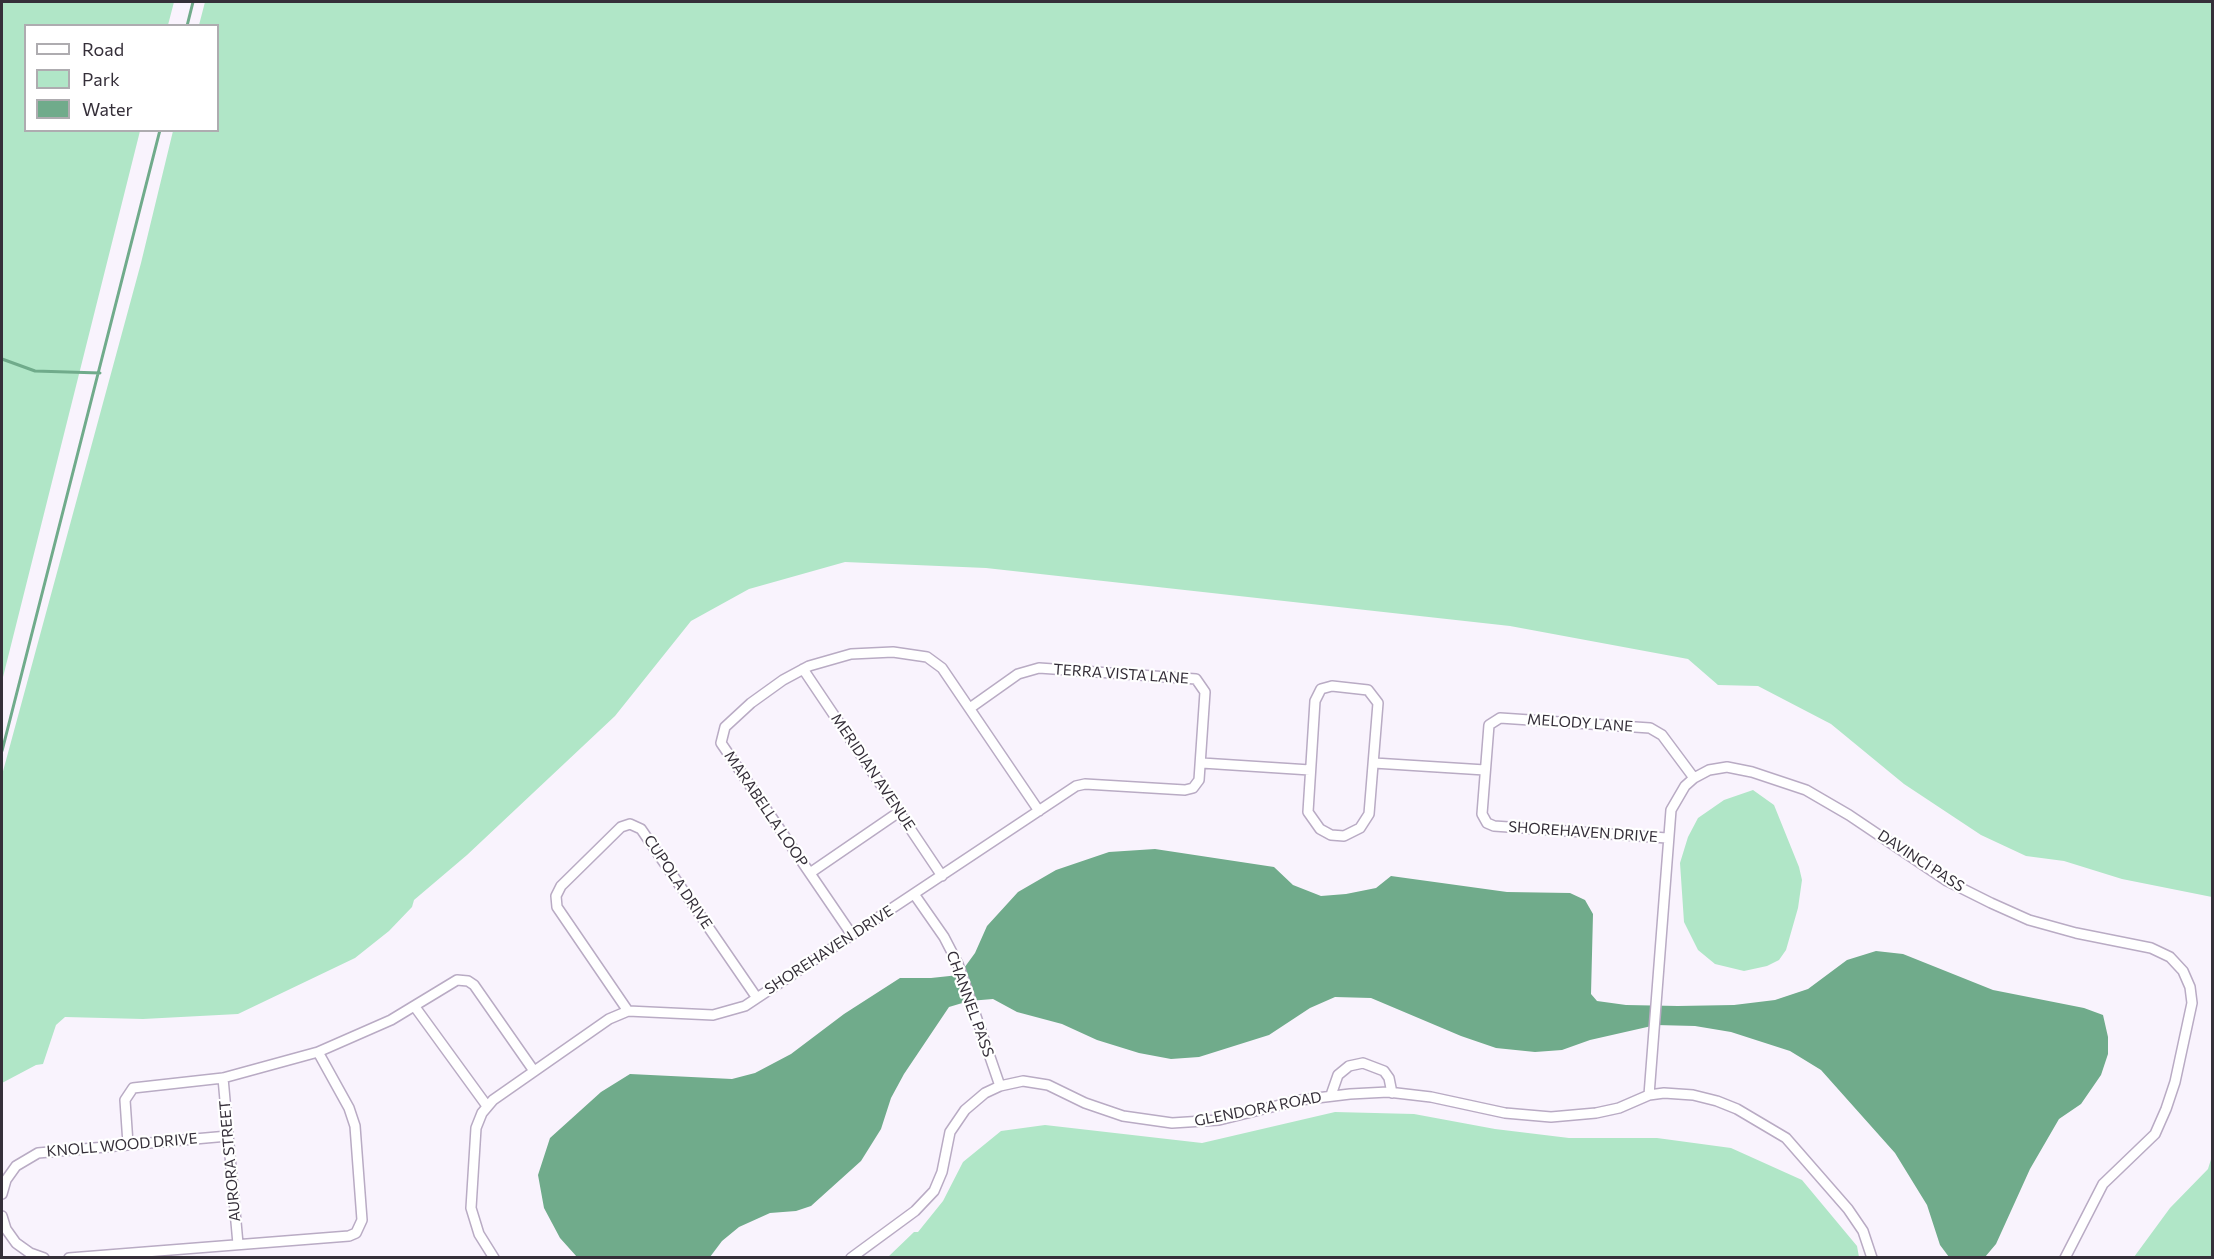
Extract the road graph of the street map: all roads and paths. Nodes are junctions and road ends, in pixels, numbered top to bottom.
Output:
1 (803, 669) junction
2 (970, 708) junction
3 (1202, 763) junction
4 (1374, 763) junction
5 (1310, 770) junction
6 (1485, 770) junction
7 (1694, 778) junction
8 (1039, 811) junction
9 (899, 812) junction
10 (1667, 838) junction
11 (810, 873) junction
12 (942, 876) junction
13 (914, 894) junction
14 (852, 935) junction
15 (757, 998) junction
16 (415, 1007) junction
17 (628, 1011) junction
18 (318, 1052) junction
19 (534, 1071) junction
20 (223, 1078) junction
21 (1000, 1086) junction
22 (1392, 1093) junction
23 (1331, 1095) junction
24 (1649, 1095) junction
25 (487, 1106) junction
26 (228, 1136) junction
27 (128, 1144) junction
28 (2, 1194) edge
29 (2, 1216) edge
30 (238, 1244) junction
31 (176, 1253) edge
32 (44, 1257) edge
33 (69, 1257) edge
34 (494, 1257) edge
35 (850, 1257) edge
36 (1872, 1257) edge
37 (2065, 1257) edge

1 - 2 street, MARABELLA LOOP
1 - 9 street, MERIDIAN AVENUE
1 - 11 street, MARABELLA LOOP
2 - 3 street, TERRA VISTA LANE
2 - 8 street, MARABELLA LOOP
3 - 5 street
3 - 8 street, SHOREHAVEN DRIVE
4 - 5 street
4 - 5 street
4 - 6 street
6 - 7 street, MELODY LANE
6 - 10 street, SHOREHAVEN DRIVE
7 - 10 street
7 - 37 street, DAVINCI PASS
8 - 12 street, SHOREHAVEN DRIVE
9 - 11 street
9 - 12 street, MERIDIAN AVENUE
10 - 24 street
11 - 14 street, MARABELLA LOOP
12 - 13 street, SHOREHAVEN DRIVE
13 - 14 street, SHOREHAVEN DRIVE
13 - 21 street, CHANNEL PASS
14 - 15 street, SHOREHAVEN DRIVE
15 - 17 street, SHOREHAVEN DRIVE
15 - 17 street, CUPOLA DRIVE
16 - 18 street
16 - 19 street
16 - 25 street
17 - 19 street, SHOREHAVEN DRIVE
18 - 20 street
18 - 30 street
19 - 25 street, SHOREHAVEN DRIVE
20 - 26 street, AURORA STREET
20 - 27 street
21 - 23 street, GLENDORA ROAD
21 - 35 street, GLENDORA ROAD
22 - 23 street, GLENDORA ROAD
22 - 23 street
22 - 24 street, GLENDORA ROAD
24 - 36 street
25 - 34 street
26 - 27 street, KNOLL WOOD DRIVE
26 - 30 street, AURORA STREET
27 - 28 street, KNOLL WOOD DRIVE
29 - 32 street
30 - 31 street
31 - 33 street

